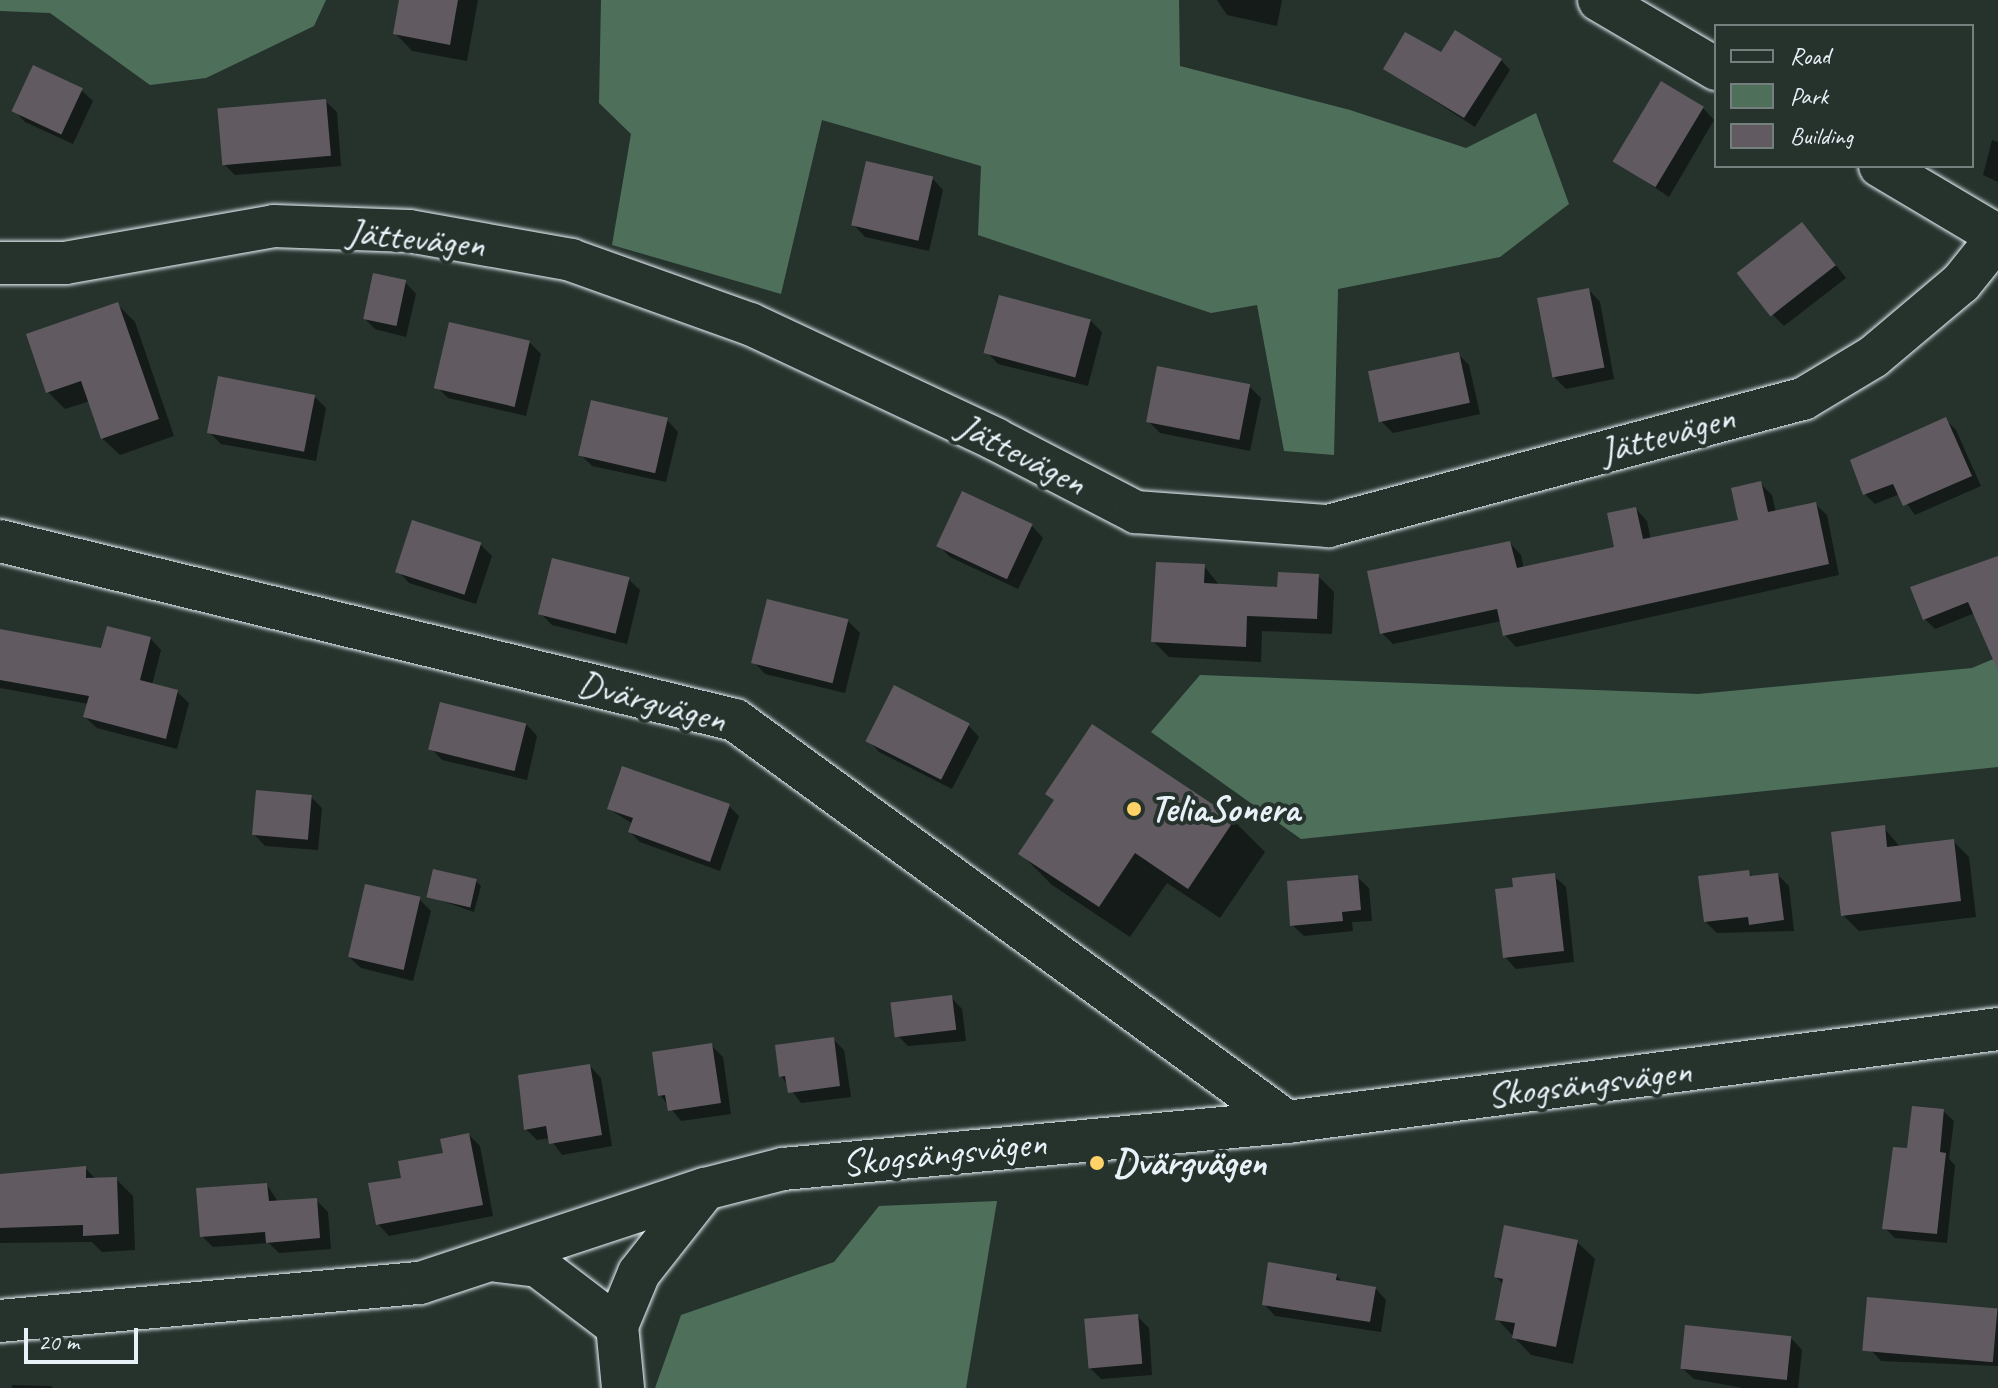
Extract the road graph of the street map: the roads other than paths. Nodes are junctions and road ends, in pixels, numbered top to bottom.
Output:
1 (1599, 0) edge
2 (1714, 68) edge
3 (1883, 168) edge
4 (1998, 236) edge
5 (0, 263) edge
6 (0, 541) edge
7 (1998, 1029) edge
8 (1287, 1122) junction
9 (705, 1189) junction
10 (497, 1261) junction
11 (0, 1321) edge
12 (617, 1326) junction
13 (623, 1388) edge

1 - 2 street
3 - 4 street
4 - 5 street, Jättevägen
6 - 8 street, Dvärgvägen
7 - 8 street, Skogsängsvägen
8 - 9 street, Skogsängsvägen
9 - 10 street, Skogsängsvägen
9 - 12 street
10 - 11 street, Skogsängsvägen
10 - 12 street
12 - 13 street

